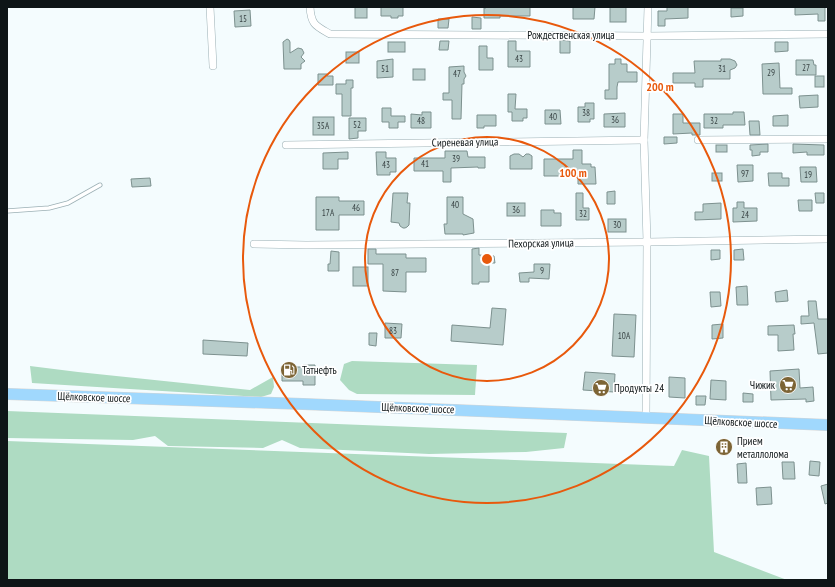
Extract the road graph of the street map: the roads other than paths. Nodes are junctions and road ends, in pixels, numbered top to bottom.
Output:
1 (210, 7) edge
2 (310, 7) edge
3 (648, 7) edge
4 (828, 34) edge
5 (647, 36) junction
6 (213, 66) dead end
7 (828, 139) edge
8 (644, 140) junction
9 (698, 140) dead end
10 (286, 145) dead end
11 (100, 185) dead end
12 (7, 211) edge
13 (828, 239) edge
14 (647, 242) junction
15 (254, 244) dead end
16 (7, 394) edge
17 (646, 417) junction
18 (828, 425) edge

1 - 6 street
2 - 5 street, Рождественская улица
3 - 5 street
4 - 5 street, Рождественская улица
5 - 8 street
7 - 9 street
8 - 10 street, Сиреневая улица
8 - 14 street
11 - 12 lane
13 - 14 street, Пехорская улица
14 - 15 street, Пехорская улица
14 - 17 street
16 - 17 main road, Щёлковское шоссе
17 - 18 main road, Щёлковское шоссе

